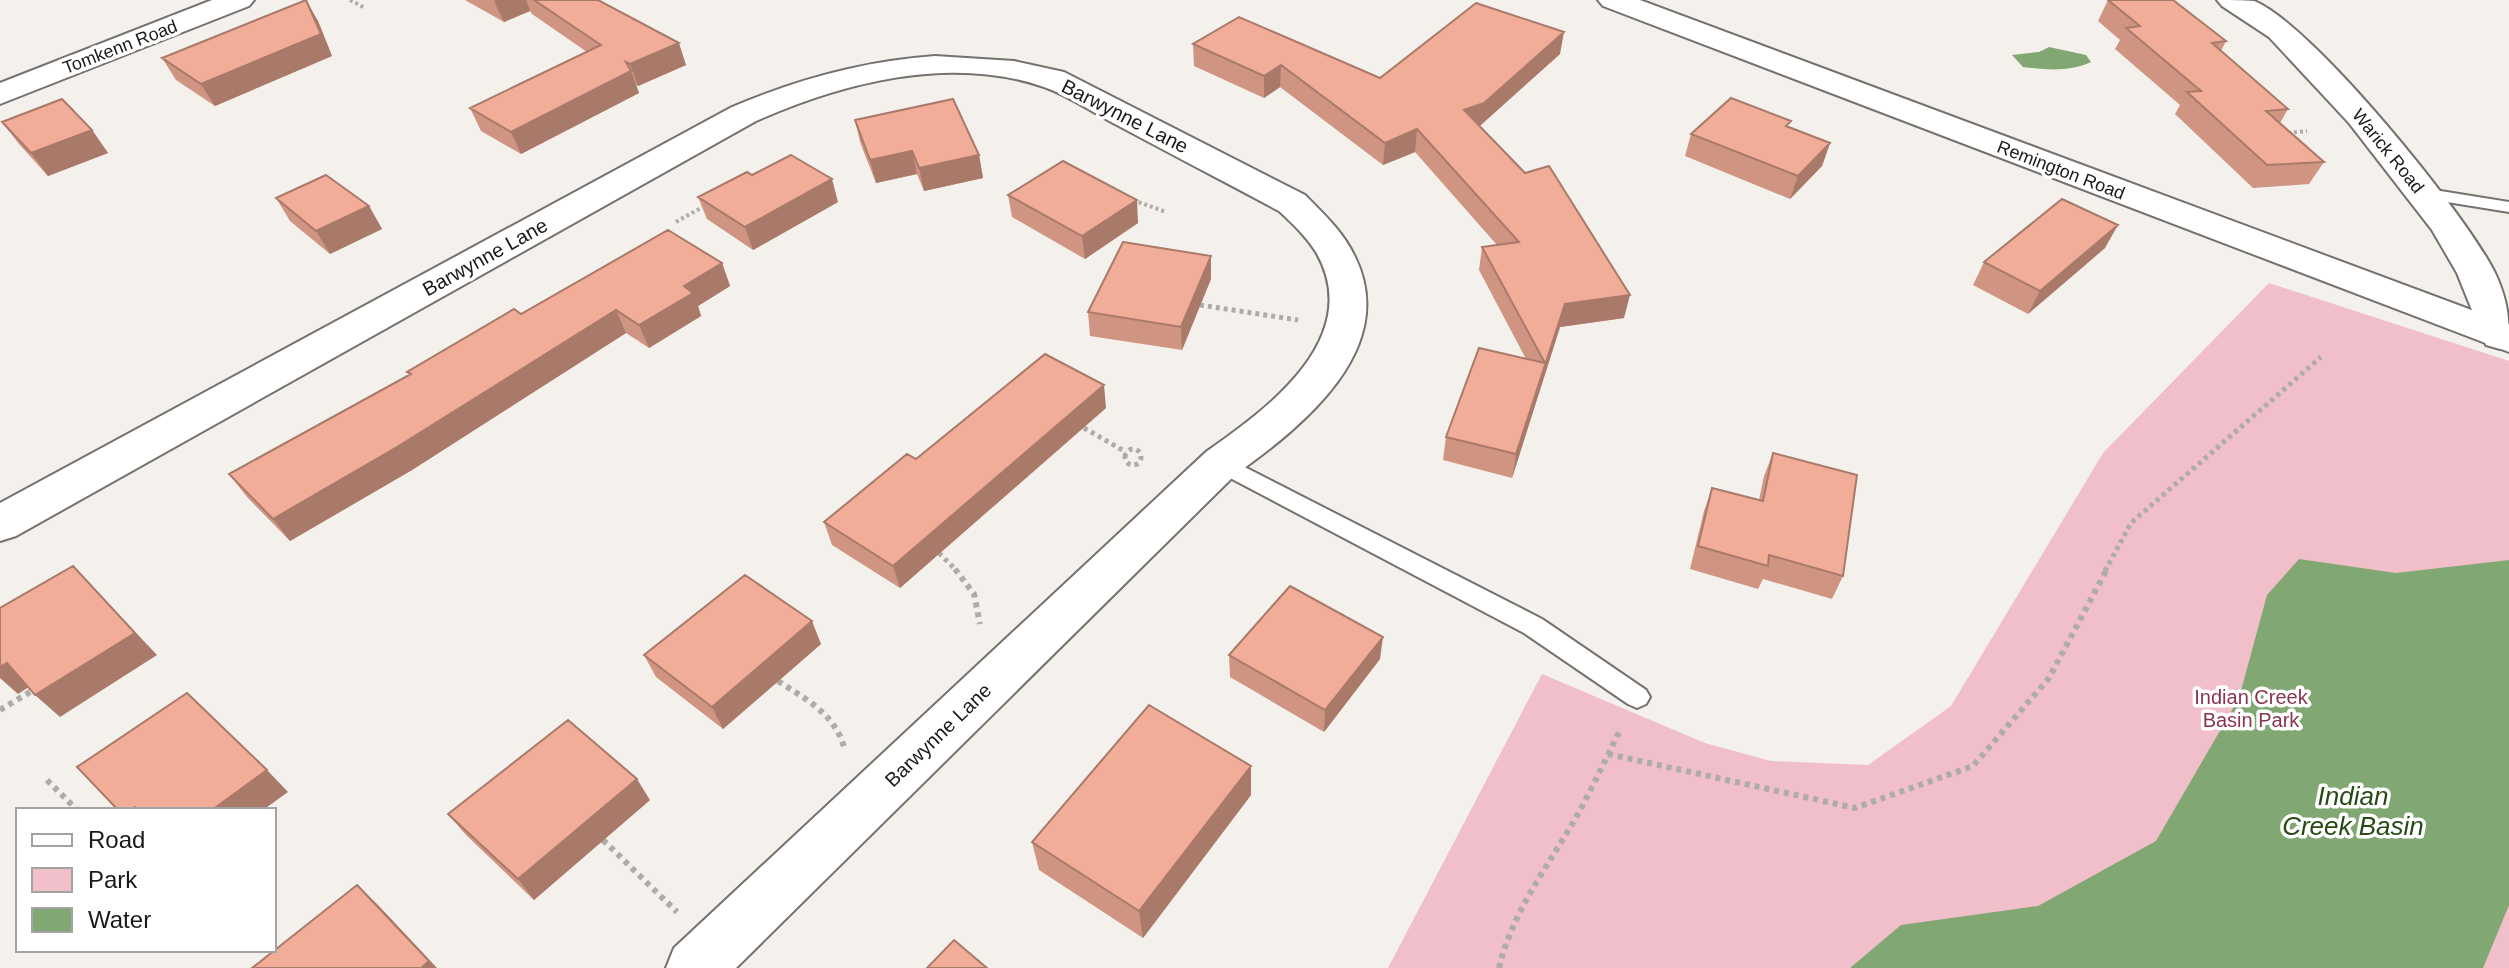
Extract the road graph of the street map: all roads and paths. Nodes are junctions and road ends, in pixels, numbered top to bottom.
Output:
1 (239, 0) edge
2 (350, 0) edge
3 (1613, 0) edge
4 (2232, 0) edge
5 (365, 8) dead end
6 (0, 94) edge
7 (2307, 131) dead end
8 (2281, 133) edge
9 (2422, 193) junction
10 (1121, 197) edge
11 (713, 201) edge
12 (2509, 207) edge
13 (1166, 212) dead end
14 (676, 222) dead end
15 (1200, 305) edge
16 (1345, 328) junction
17 (2506, 332) edge
18 (2321, 357) dead end
19 (1084, 428) edge
20 (1126, 452) dead end
21 (1221, 463) junction
22 (0, 524) edge
23 (939, 553) edge
24 (979, 637) dead end
25 (778, 681) dead end
26 (35, 689) edge
27 (1637, 697) joint
28 (0, 710) edge
29 (1608, 754) junction
30 (844, 757) dead end
31 (47, 780) dead end
32 (75, 808) edge
33 (603, 840) dead end
34 (705, 958) edge
35 (1499, 968) edge

1 - 6 street, Tomkenn Road
2 - 5 path
3 - 17 street, Remington Road
4 - 9 street, Warick Road
7 - 8 path
9 - 12 lane
9 - 17 street, Warick Road
10 - 13 path
11 - 14 path
15 - 16 path
16 - 21 street, Barwynne Lane
16 - 22 street, Barwynne Lane
18 - 29 path
19 - 20 path
21 - 27 lane
21 - 34 street, Barwynne Lane
23 - 24 path
25 - 30 path
26 - 28 path
27 - 29 path
29 - 35 path
31 - 32 path
33 - 34 path

